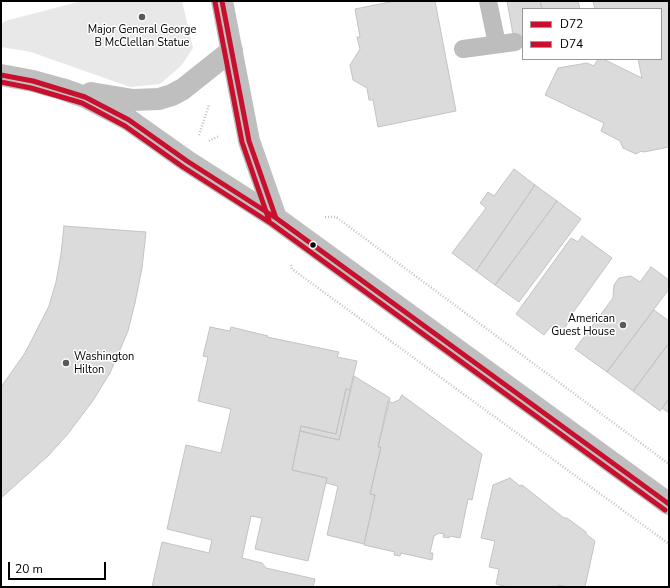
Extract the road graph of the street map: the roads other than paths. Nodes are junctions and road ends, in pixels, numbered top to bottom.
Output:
1 (222, 1) edge
2 (488, 1) edge
3 (515, 42) dead end
4 (497, 44) junction
5 (463, 49) dead end
6 (232, 50) junction
7 (1, 75) edge
8 (62, 89) junction
9 (276, 218) junction
10 (669, 504) edge

1 - 6 main road
2 - 4 lane
3 - 4 lane
4 - 5 lane
6 - 8 main road
6 - 9 main road
7 - 8 main road
8 - 9 main road
9 - 10 main road

